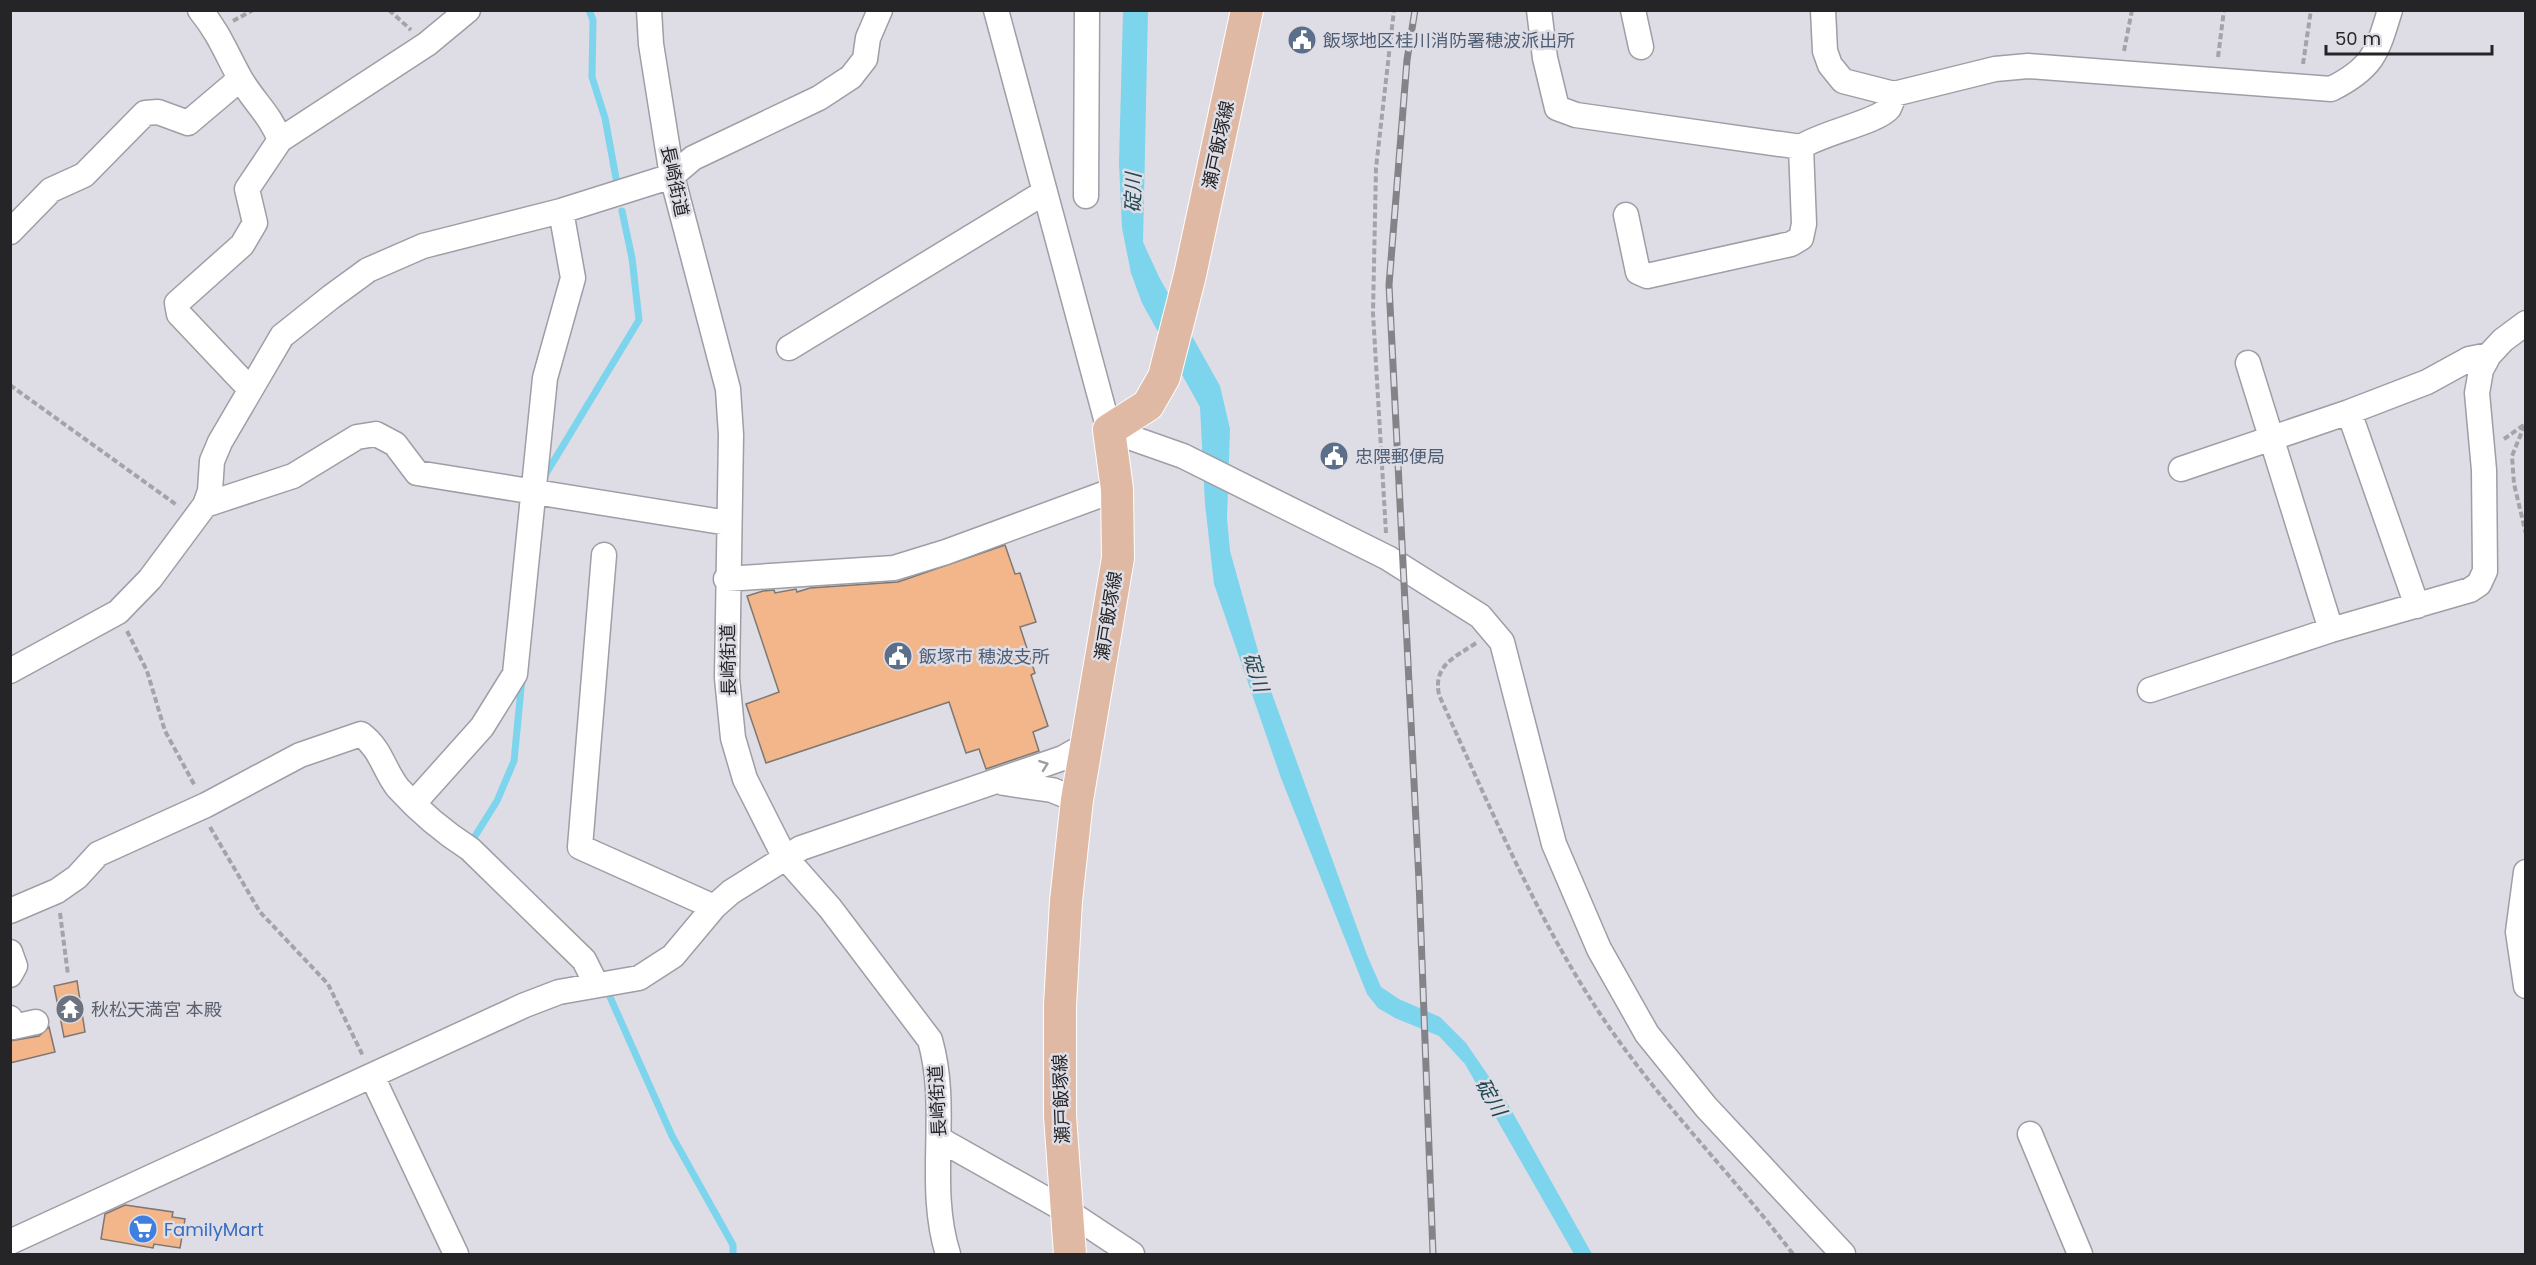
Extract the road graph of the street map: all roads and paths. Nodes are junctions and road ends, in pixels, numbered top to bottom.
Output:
1 (200, 10) edge
2 (468, 10) edge
3 (649, 10) edge
4 (880, 10) edge
5 (996, 10) edge
6 (1087, 10) edge
7 (1247, 10) edge
8 (1394, 10) edge
9 (1539, 10) edge
10 (1633, 10) edge
11 (1823, 10) edge
12 (2132, 10) edge
13 (2224, 10) edge
14 (2311, 10) edge
15 (2390, 10) edge
16 (1641, 47) dead end
17 (2120, 73) junction
18 (2215, 79) junction
19 (240, 80) junction
20 (2300, 85) junction
21 (1894, 94) junction
22 (280, 140) junction
23 (1801, 147) junction
24 (672, 176) junction
25 (1045, 192) junction
26 (1086, 196) dead end
27 (561, 211) junction
28 (1626, 215) dead end
29 (10, 232) edge
30 (2526, 323) edge
31 (788, 348) dead end
32 (2489, 355) junction
33 (2248, 363) dead end
34 (10, 385) edge
35 (249, 388) junction
36 (2349, 412) junction
37 (2525, 424) edge
38 (1109, 430) junction
39 (2270, 436) junction
40 (2181, 469) dead end
41 (2484, 470) junction
42 (1117, 489) junction
43 (535, 493) junction
44 (199, 511) junction
45 (728, 523) junction
46 (2526, 534) edge
47 (604, 555) dead end
48 (1388, 558) junction
49 (726, 579) junction
50 (2417, 606) junction
51 (118, 612) junction
52 (2331, 630) junction
53 (10, 671) edge
54 (2150, 690) dead end
55 (1088, 739) junction
56 (995, 783) junction
57 (1077, 800) junction
58 (414, 803) junction
59 (202, 806) junction
60 (784, 856) junction
61 (2526, 872) edge
62 (57, 891) junction
63 (714, 907) junction
64 (10, 911) edge
65 (10, 952) edge
66 (10, 975) edge
67 (68, 975) dead end
68 (596, 984) junction
69 (2526, 986) edge
70 (10, 1018) edge
71 (36, 1022) dead end
72 (372, 1076) junction
73 (2030, 1134) dead end
74 (939, 1140) junction
75 (1067, 1210) junction
76 (10, 1242) edge
77 (456, 1254) edge
78 (948, 1254) edge
79 (1070, 1254) edge
80 (1132, 1254) edge
81 (1843, 1254) edge
82 (2080, 1254) edge

1 - 19 street
2 - 22 street
3 - 24 street, 長崎街道
4 - 24 street
5 - 25 street
6 - 26 street
7 - 38 main road, 瀬戸飯塚線
8 - 48 path
9 - 23 street
10 - 16 street
11 - 21 street
12 - 17 path
13 - 18 path
14 - 20 path
15 - 20 street
17 - 18 street
17 - 21 street
18 - 20 street
19 - 22 street
19 - 29 street
21 - 23 street
22 - 35 street
23 - 28 street
24 - 27 street
24 - 45 street, 長崎街道
25 - 31 street
25 - 38 street
27 - 35 street
27 - 43 street
30 - 32 street
32 - 36 street
32 - 41 street
33 - 39 street
34 - 44 path
35 - 44 street
36 - 39 street
36 - 50 street
37 - 41 path
37 - 46 path
38 - 42 main road, 瀬戸飯塚線
38 - 48 street
39 - 40 street
39 - 52 street
41 - 50 street
42 - 49 street
42 - 55 main road, 瀬戸飯塚線
43 - 44 street
43 - 45 street
43 - 58 street
44 - 51 street
45 - 49 street, 長崎街道
47 - 63 street
48 - 81 street
49 - 60 street, 長崎街道
50 - 52 street
51 - 53 street
51 - 59 path
52 - 54 street
56 -> 55 street
55 - 57 main road, 瀬戸飯塚線
56 - 57 street
56 - 60 street
57 - 75 main road, 瀬戸飯塚線
58 - 59 street
58 - 68 street
59 - 62 street
59 - 72 path
60 - 63 street
60 - 74 street, 長崎街道
61 - 69 street
62 - 64 street
62 - 67 path
63 - 68 street
65 - 66 street
68 - 72 street
70 - 71 street
72 - 76 street
72 - 77 street
73 - 82 street
74 - 75 street
74 - 78 street, 長崎街道
75 - 79 main road, 瀬戸飯塚線
75 - 80 street

